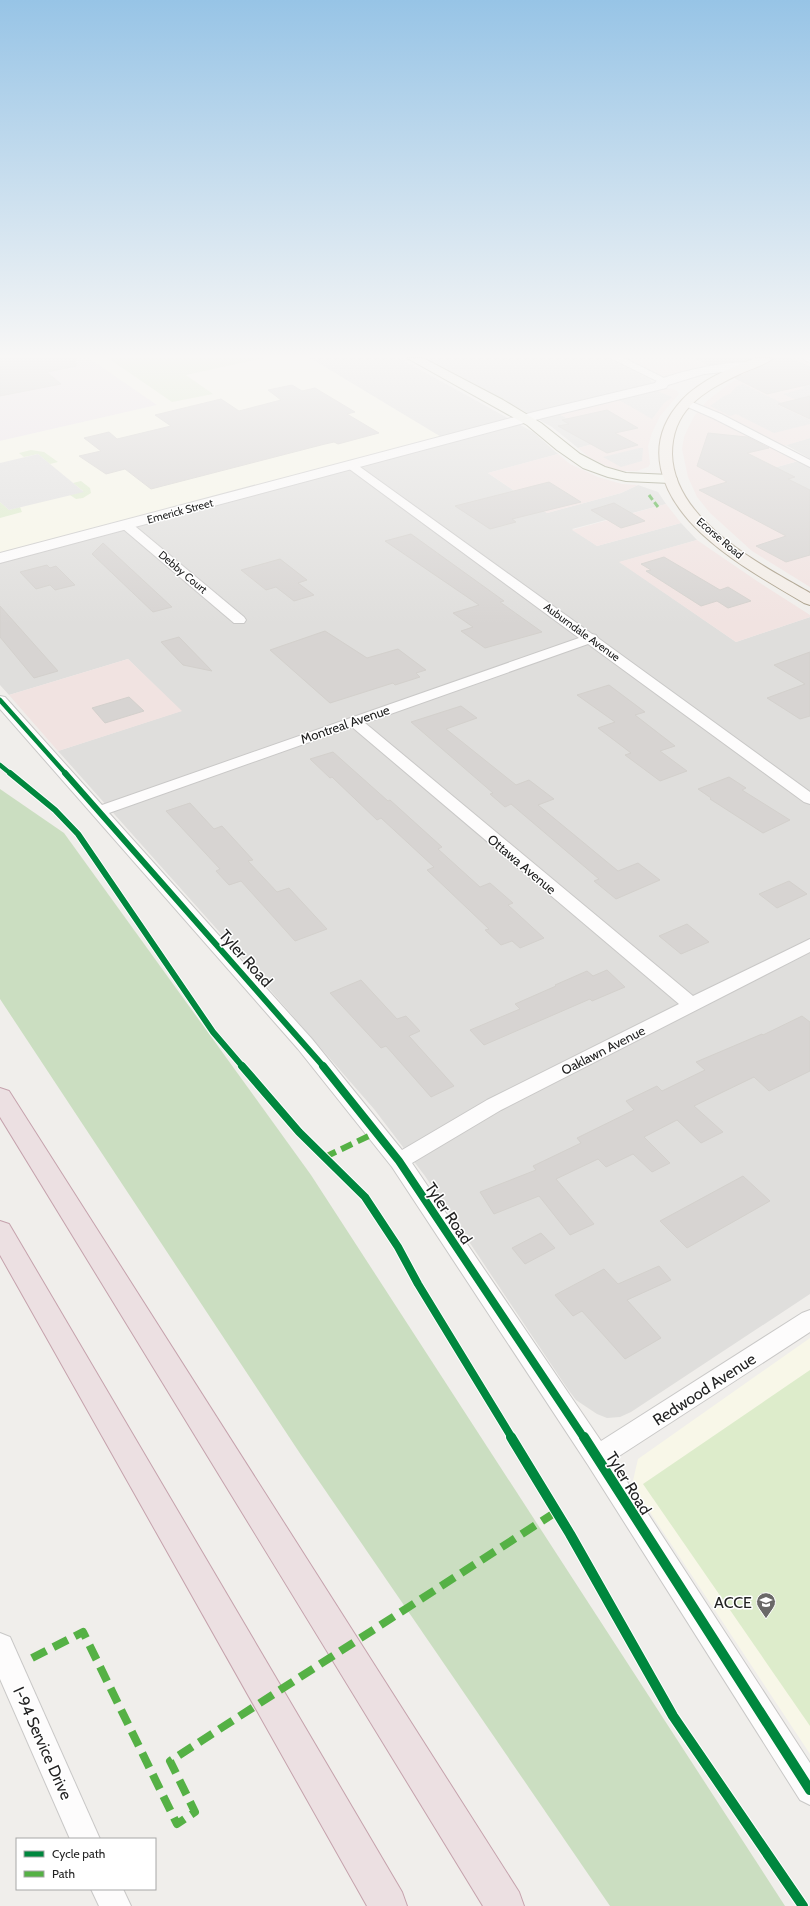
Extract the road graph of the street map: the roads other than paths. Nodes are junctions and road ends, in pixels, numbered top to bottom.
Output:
1 (423, 447) edge
2 (562, 447) edge
3 (665, 447) edge
4 (777, 447) edge
5 (810, 464) edge
6 (352, 466) junction
7 (670, 479) junction
8 (126, 525) junction
9 (0, 558) edge
10 (810, 600) edge
11 (239, 620) dead end
12 (591, 638) junction
13 (0, 700) edge
14 (354, 721) junction
15 (810, 800) edge
16 (98, 812) junction
17 (810, 945) edge
18 (692, 1005) junction
19 (0, 1097) edge
20 (399, 1161) junction
21 (0, 1231) edge
22 (810, 1320) edge
23 (597, 1457) junction
24 (0, 1647) edge
25 (810, 1790) edge
26 (85, 1838) edge
27 (107, 1890) edge
28 (115, 1906) edge
29 (388, 1906) edge
30 (505, 1906) edge

1 - 6 street, Emerick Street
2 - 7 main road
3 - 7 main road, Ecorse Road
4 - 5 street
6 - 8 street, Emerick Street
6 - 12 street, Auburndale Avenue
7 - 10 main road, Ecorse Road
8 - 9 street, Emerick Street
8 - 11 street, Debby Court
12 - 14 street, Montreal Avenue
12 - 15 street, Auburndale Avenue
13 - 16 street, Tyler Road
14 - 16 street, Montreal Avenue
14 - 18 street, Ottawa Avenue
16 - 20 street, Tyler Road
17 - 18 street, Oaklawn Avenue
18 - 20 street, Oaklawn Avenue
19 - 30 highway
20 - 23 street, Tyler Road
21 - 29 highway
22 - 23 street, Redwood Avenue
23 - 25 street, Tyler Road
24 - 26 street, I-94 Service Drive
27 - 28 street

